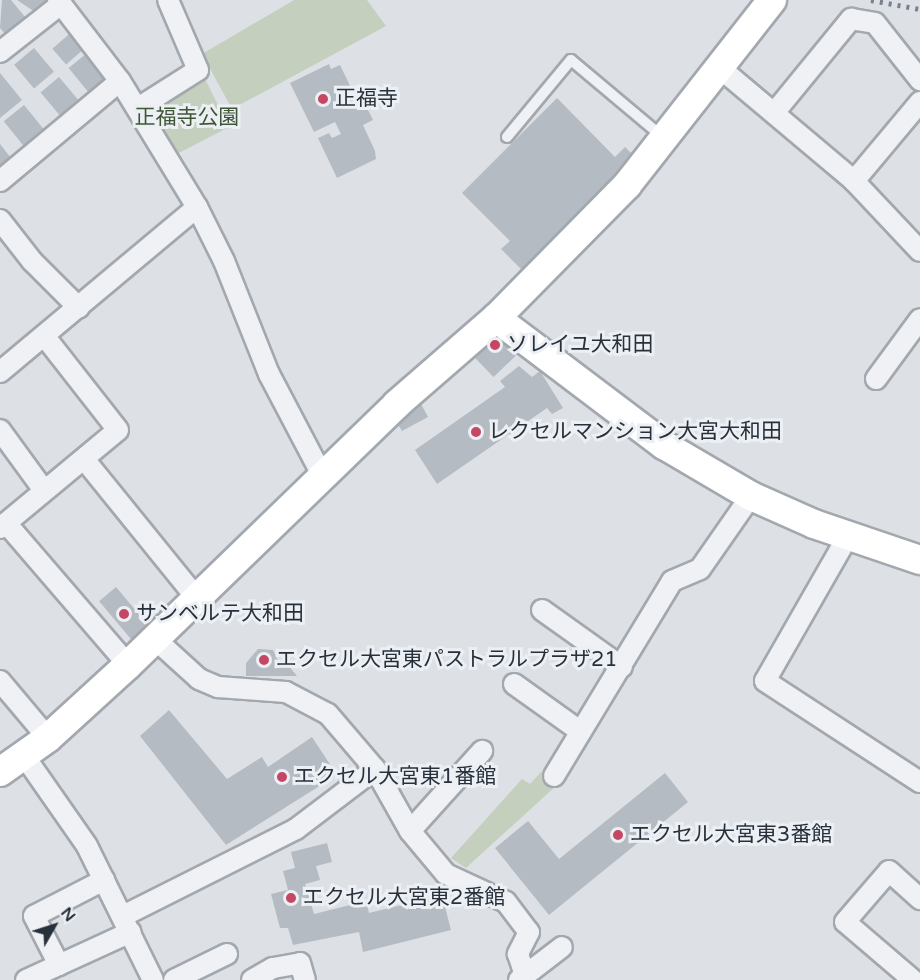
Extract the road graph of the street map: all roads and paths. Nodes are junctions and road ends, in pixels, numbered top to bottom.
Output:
1 (168, 0) edge
2 (772, 0) edge
3 (60, 2) edge
4 (0, 52) edge
5 (720, 68) junction
6 (920, 80) edge
7 (120, 81) junction
8 (920, 102) edge
9 (138, 108) junction
10 (774, 113) junction
11 (507, 137) dead end
12 (664, 138) junction
13 (0, 181) edge
14 (854, 181) junction
15 (197, 207) junction
16 (0, 220) edge
17 (920, 251) edge
18 (79, 308) junction
19 (496, 318) junction
20 (920, 319) edge
21 (45, 337) junction
22 (0, 372) edge
23 (876, 379) dead end
24 (0, 430) edge
25 (84, 459) junction
26 (321, 475) junction
27 (43, 489) junction
28 (751, 496) junction
29 (3, 525) edge
30 (848, 536) junction
31 (920, 560) edge
32 (198, 600) junction
33 (542, 610) dead end
34 (155, 639) junction
35 (128, 665) junction
36 (622, 667) junction
37 (0, 681) edge
38 (514, 684) dead end
39 (581, 732) junction
40 (48, 738) junction
41 (482, 751) dead end
42 (25, 757) junction
43 (375, 769) junction
44 (0, 772) edge
45 (554, 776) dead end
46 (920, 782) edge
47 (410, 831) junction
48 (104, 880) junction
49 (920, 898) edge
50 (127, 924) junction
51 (562, 947) dead end
52 (227, 954) dead end
53 (59, 965) junction
54 (522, 978) edge
55 (26, 980) edge
56 (153, 980) edge
57 (174, 980) edge
58 (252, 980) edge
59 (305, 980) edge
60 (913, 980) edge

1 - 9 street
2 - 5 street
3 - 4 street
3 - 7 street
5 - 10 street
5 - 12 street
6 - 10 street
7 - 9 street
7 - 13 street
8 - 14 street
9 - 15 street
10 - 14 street
11 - 12 lane
12 - 19 street
14 - 17 street
15 - 18 street
15 - 26 street
16 - 18 street
18 - 21 street
19 - 26 street
19 - 28 street
20 - 23 street
21 - 22 street
21 - 25 street
24 - 27 street
25 - 27 street
25 - 32 street
26 - 32 street
27 - 29 street
28 - 30 street
28 - 36 street
29 - 35 street
30 - 31 street
30 - 46 street
32 - 34 street
33 - 36 street
34 - 35 street
34 - 43 street
35 - 40 street
36 - 39 street
37 - 40 street
38 - 39 street
39 - 45 street
40 - 42 street
41 - 47 street
42 - 44 street
42 - 48 street
43 - 47 street
43 - 50 street
47 - 54 street
48 - 50 street
48 - 53 street
49 - 60 street
50 - 53 street
50 - 56 street
51 - 54 street
52 - 57 street
53 - 55 street
58 - 59 street

